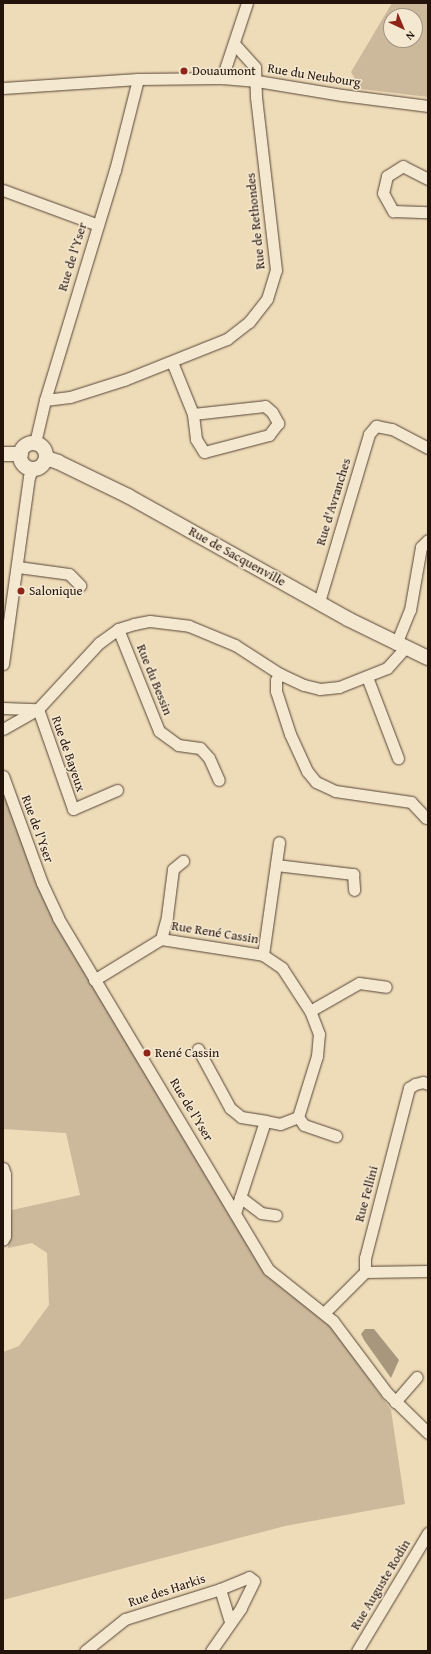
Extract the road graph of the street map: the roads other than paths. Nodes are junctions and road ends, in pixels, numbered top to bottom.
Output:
1 (247, 3) edge
2 (234, 44) junction
3 (222, 78) junction
4 (138, 79) junction
5 (257, 81) junction
6 (3, 88) edge
7 (428, 106) edge
8 (428, 179) edge
9 (3, 190) edge
10 (428, 212) edge
11 (98, 226) junction
12 (172, 362) junction
13 (45, 400) junction
14 (193, 414) junction
15 (35, 443) junction
16 (428, 448) edge
17 (3, 454) edge
18 (21, 454) junction
19 (46, 458) junction
20 (33, 468) junction
21 (428, 540) edge
22 (18, 567) junction
23 (80, 585) dead end
24 (319, 602) junction
25 (118, 629) junction
26 (401, 646) junction
27 (428, 658) edge
28 (3, 664) edge
29 (280, 674) junction
30 (367, 677) junction
31 (3, 708) edge
32 (38, 709) junction
33 (3, 729) edge
34 (398, 758) dead end
35 (3, 776) edge
36 (218, 780) dead end
37 (116, 790) dead end
38 (426, 818) dead end
39 (279, 842) dead end
40 (183, 861) dead end
41 (276, 865) junction
42 (354, 890) dead end
43 (161, 939) junction
44 (263, 955) junction
45 (94, 980) junction
46 (386, 987) dead end
47 (310, 1011) junction
48 (198, 1049) dead end
49 (428, 1084) edge
50 (298, 1118) junction
51 (265, 1122) junction
52 (336, 1136) dead end
53 (3, 1168) edge
54 (240, 1197) junction
55 (235, 1213) junction
56 (276, 1215) dead end
57 (3, 1240) edge
58 (428, 1271) edge
59 (365, 1272) junction
60 (324, 1313) junction
61 (417, 1377) dead end
62 (395, 1402) junction
63 (428, 1433) edge
64 (428, 1533) edge
65 (220, 1589) junction
66 (230, 1622) junction
67 (85, 1651) edge
68 (211, 1651) edge
69 (358, 1651) edge

1 - 2 street
2 - 3 street
2 - 5 street, Rue de Rethondes
3 - 4 street, Rue du Neubourg
3 - 5 street, Rue du Neubourg
4 - 6 street, Rue du Neubourg
4 - 11 street, Rue de l'Yser
5 - 7 street, Rue du Neubourg
5 - 12 street, Rue de Rethondes
8 - 10 street
9 - 11 street
11 - 13 street, Rue de l'Yser
12 - 13 street, Rue de Rethondes
12 - 14 street
13 - 15 street, Rue de l'Yser
14 - 14 street
15 - 18 street
15 - 19 street
16 - 24 street, Rue d'Avranches
17 - 18 street
18 - 20 street
19 - 20 street
19 - 24 street, Rue de Sacquenville
20 - 22 street
21 - 26 street
22 - 23 street
22 - 28 street
24 - 26 street, Rue de Sacquenville
25 - 29 street
25 - 32 street
25 - 36 street, Rue du Bessin
26 - 27 street, Rue de Sacquenville
26 - 30 street
29 - 30 street
29 - 38 street
30 - 34 street
31 - 32 street
32 - 33 street
32 - 37 street, Rue de Bayeux
35 - 45 street, Rue de l'Yser
39 - 41 street
40 - 43 street
41 - 42 street
41 - 44 street
43 - 44 street, Rue René Cassin
43 - 45 street
44 - 47 street, Rue René Cassin
45 - 55 street, Rue de l'Yser
46 - 47 street
47 - 50 street, Rue René Cassin
48 - 51 street
49 - 59 street, Rue Fellini
50 - 51 street
50 - 52 street
51 - 54 street
53 - 57 street
54 - 55 street
54 - 56 street
55 - 60 street, Rue de l'Yser
58 - 59 street
59 - 60 street
60 - 62 street, Rue de l'Yser
61 - 62 street
62 - 63 street, Rue de l'Yser
64 - 69 street, Rue Auguste Rodin
65 - 66 street, Rue des Harkis
65 - 66 street, Rue des Harkis
65 - 67 street, Rue des Harkis
66 - 68 street, Rue des Harkis

